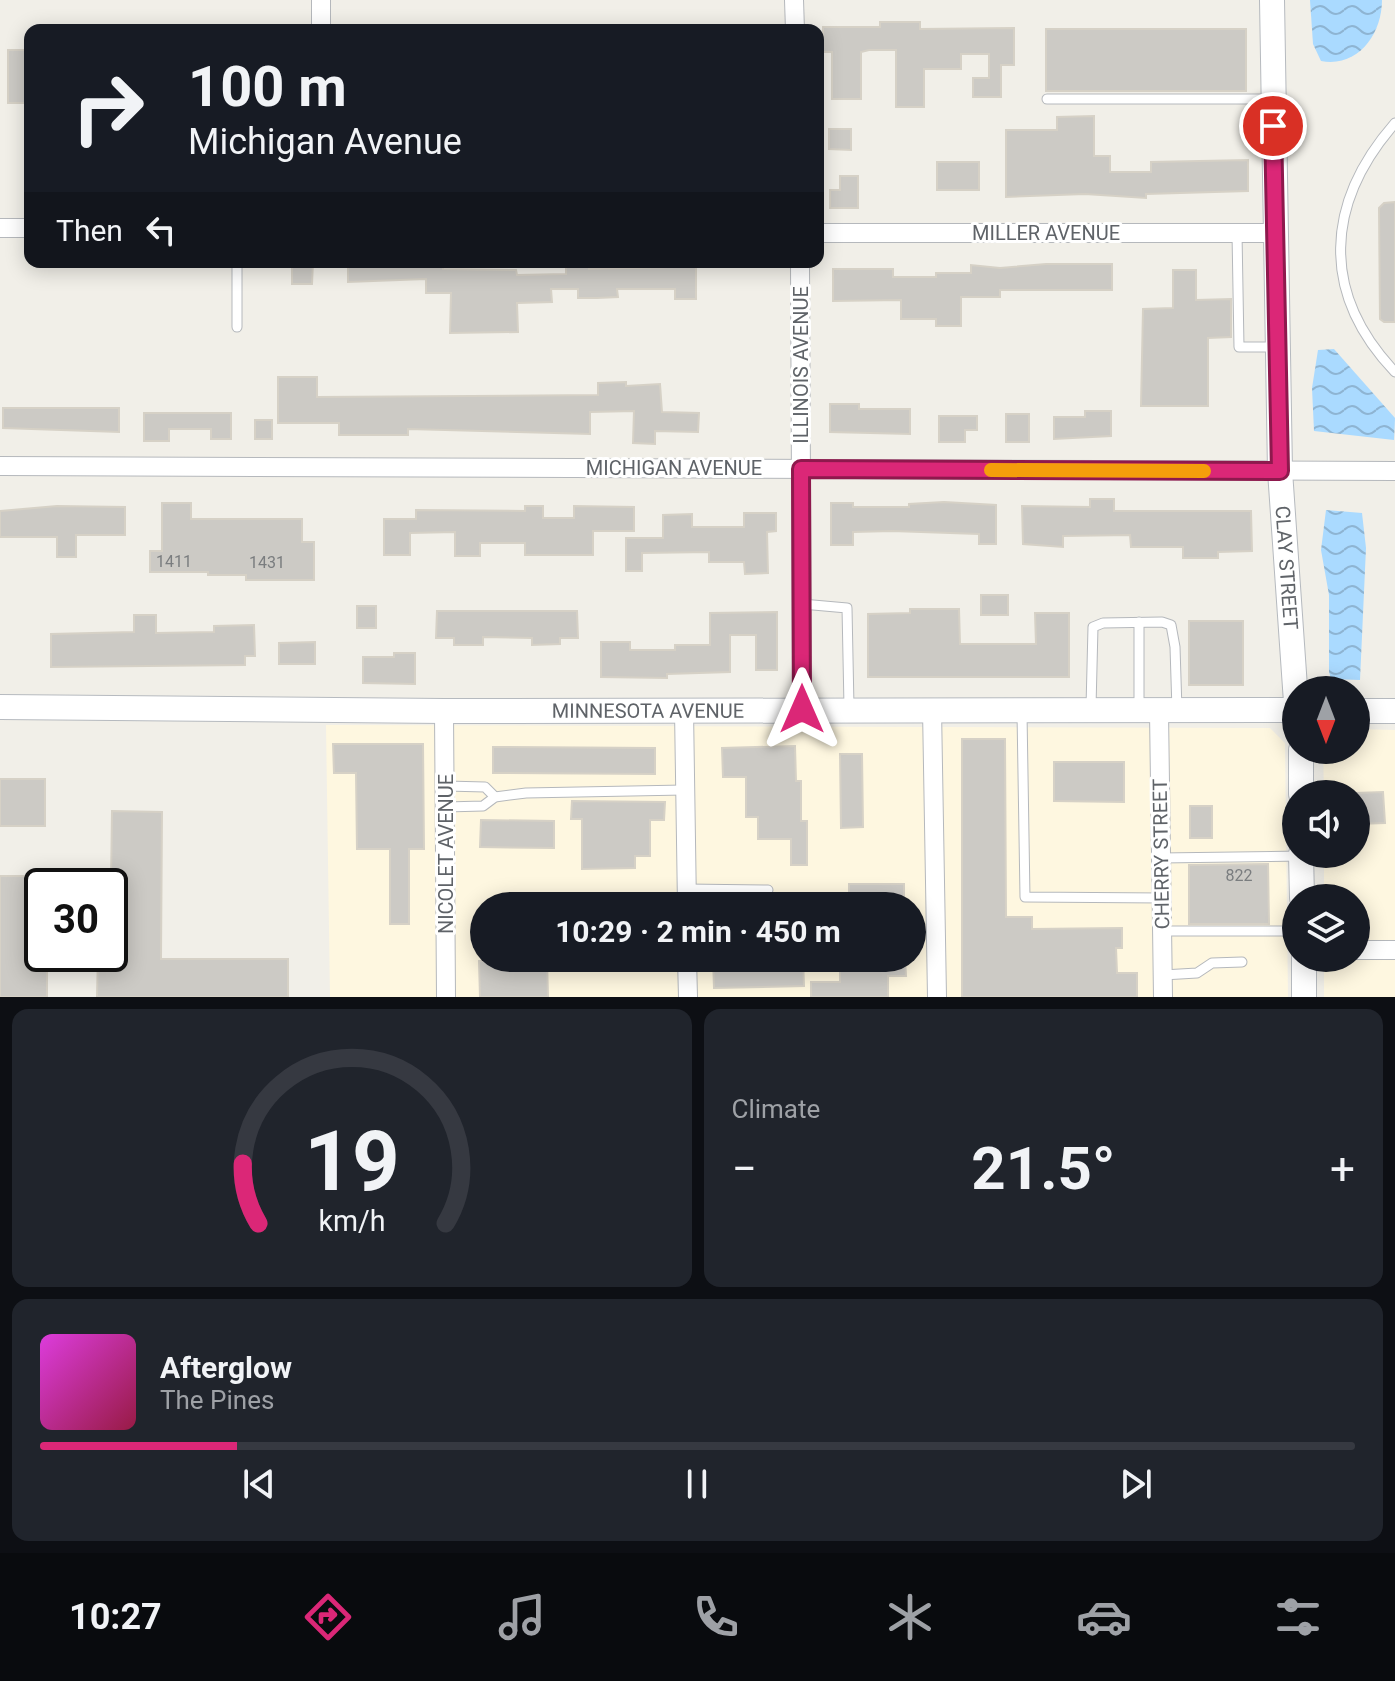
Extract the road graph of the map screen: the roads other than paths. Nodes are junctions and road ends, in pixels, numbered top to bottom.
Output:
1 (321, 0) edge
2 (794, 0) edge
3 (1272, 0) edge
4 (321, 24) edge
5 (795, 24) edge
6 (1047, 99) dead end
7 (1273, 99) junction
8 (1395, 123) edge
9 (0, 228) edge
10 (24, 228) edge
11 (824, 233) edge
12 (1237, 233) junction
13 (1274, 233) junction
14 (237, 268) edge
15 (800, 268) edge
16 (237, 327) dead end
17 (1277, 347) junction
18 (1395, 372) edge
19 (0, 466) edge
20 (801, 469) junction
21 (1280, 471) junction
22 (1395, 471) edge
23 (802, 604) junction
24 (1139, 622) junction
25 (1294, 676) edge
26 (0, 707) edge
27 (802, 709) junction
28 (849, 709) junction
29 (932, 709) junction
30 (684, 710) junction
31 (1022, 710) junction
32 (1282, 710) edge
33 (444, 711) junction
34 (1091, 711) junction
35 (1370, 711) edge
36 (1395, 711) edge
37 (1158, 712) junction
38 (446, 786) junction
39 (684, 790) junction
40 (495, 797) junction
41 (446, 807) junction
42 (1282, 855) edge
43 (1161, 858) junction
44 (768, 890) dead end
45 (687, 892) edge
46 (745, 892) edge
47 (1162, 898) junction
48 (1162, 931) junction
49 (1282, 931) edge
50 (1370, 950) edge
51 (1395, 950) edge
52 (1242, 962) dead end
53 (687, 972) edge
54 (1304, 972) edge
55 (1163, 975) junction
56 (446, 997) edge
57 (688, 997) edge
58 (937, 997) edge
59 (1163, 997) edge
60 (1304, 997) edge

1 - 4 street
2 - 5 street
3 - 7 street, CLAY STREET
6 - 7 lane
7 - 13 street, CLAY STREET
8 - 18 lane
9 - 10 street
11 - 12 street, MILLER AVENUE
12 - 13 street, MILLER AVENUE
12 - 17 lane
13 - 17 street, CLAY STREET
14 - 16 lane
15 - 20 street, ILLINOIS AVENUE
17 - 21 street, CLAY STREET
19 - 20 street, MICHIGAN AVENUE
20 - 21 street, MICHIGAN AVENUE
20 - 23 street, ILLINOIS AVENUE
21 - 22 street, MICHIGAN AVENUE
21 - 25 street, CLAY STREET
23 - 27 street, ILLINOIS AVENUE
23 - 28 lane
24 - 34 lane
24 - 37 lane
24 - 37 lane
26 - 33 street, MINNESOTA AVENUE
27 - 28 street, MINNESOTA AVENUE
27 - 30 street, MINNESOTA AVENUE
28 - 29 street, MINNESOTA AVENUE
29 - 31 street, MINNESOTA AVENUE
29 - 58 street
30 - 33 street, MINNESOTA AVENUE
30 - 39 street
31 - 34 street, MINNESOTA AVENUE
31 - 47 lane
32 - 37 street, MINNESOTA AVENUE
33 - 38 street, NICOLET AVENUE
34 - 37 street, MINNESOTA AVENUE
35 - 36 street
37 - 43 street, CHERRY STREET
38 - 40 lane
38 - 41 street, NICOLET AVENUE
39 - 40 lane
39 - 45 street
40 - 41 lane
41 - 56 street, NICOLET AVENUE
42 - 43 lane
43 - 47 street, CHERRY STREET
44 - 46 lane
47 - 48 street, CHERRY STREET
48 - 49 lane
48 - 55 street, CHERRY STREET
50 - 51 street
52 - 55 lane
53 - 57 street
54 - 60 street
55 - 59 street, CHERRY STREET

